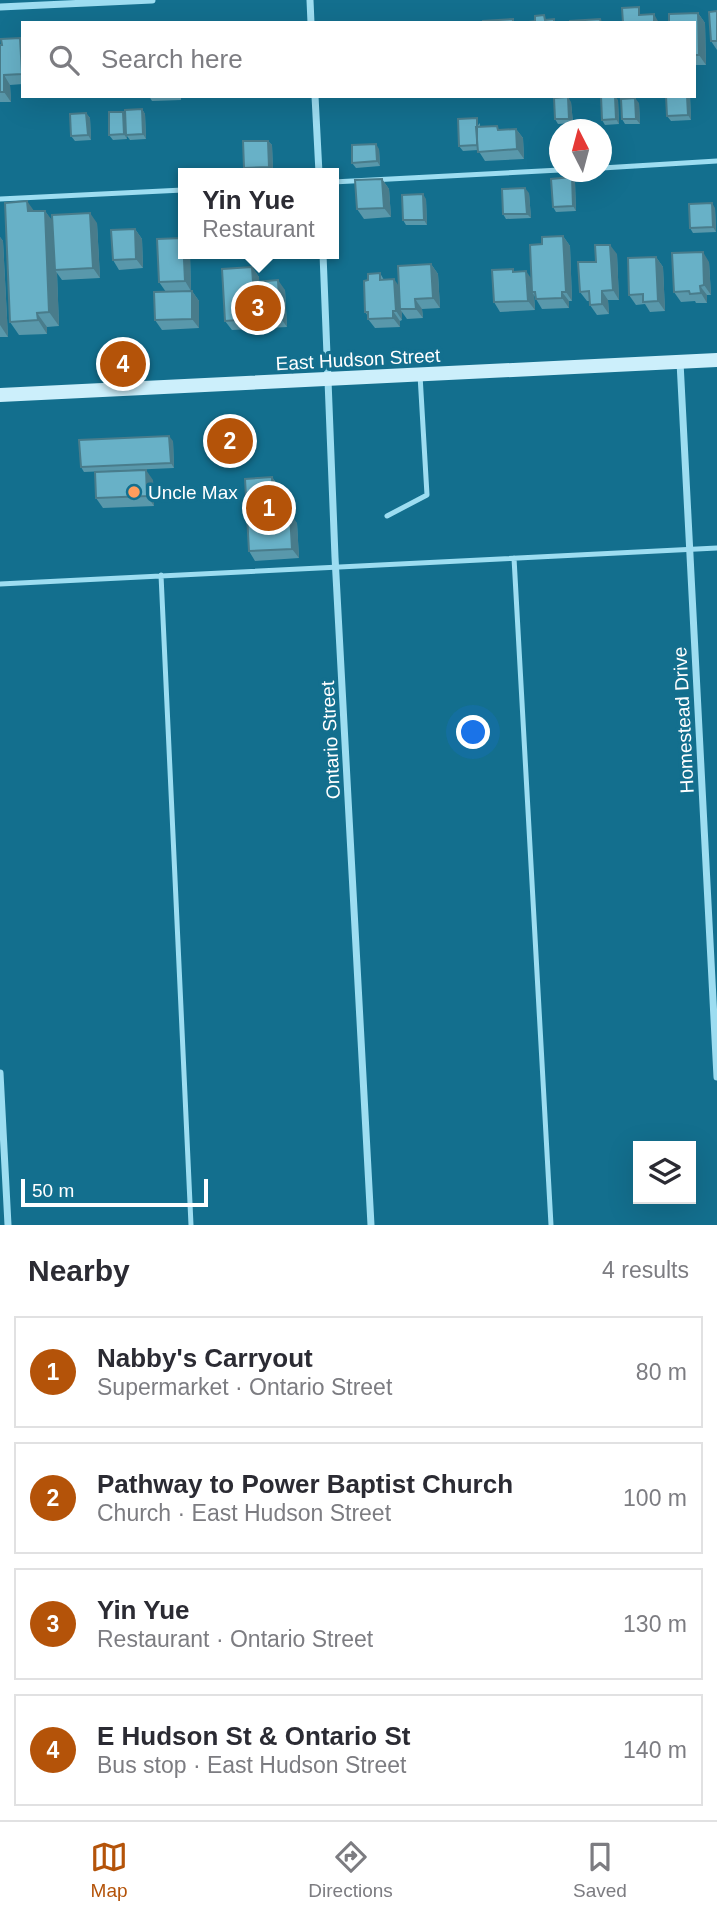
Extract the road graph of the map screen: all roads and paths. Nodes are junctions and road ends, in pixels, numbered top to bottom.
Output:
1 (152, 0) edge
2 (310, 0) edge
3 (0, 7) edge
4 (311, 21) edge
5 (315, 98) edge
6 (717, 161) edge
7 (612, 166) edge
8 (319, 168) edge
9 (549, 171) edge
10 (339, 182) edge
11 (178, 190) edge
12 (0, 199) edge
13 (323, 259) edge
14 (717, 360) edge
15 (680, 362) junction
16 (420, 375) junction
17 (328, 379) junction
18 (0, 395) edge
19 (387, 516) dead end
20 (717, 548) edge
21 (690, 550) junction
22 (514, 558) junction
23 (336, 565) junction
24 (161, 575) junction
25 (0, 584) edge
26 (0, 1073) edge
27 (717, 1077) edge
28 (8, 1225) edge
29 (191, 1225) edge
30 (372, 1225) edge
31 (551, 1225) edge

1 - 3 street
2 - 4 street
5 - 8 street
6 - 7 lane
9 - 10 lane
11 - 12 lane
13 - 17 street, Ontario Street
14 - 15 main road, East Hudson Street
15 - 16 main road, East Hudson Street
15 - 21 street, Homestead Drive
16 - 17 main road, East Hudson Street
16 - 19 lane
17 - 18 main road, East Hudson Street
17 - 23 street, Ontario Street
20 - 21 lane
21 - 22 lane
21 - 27 street, Homestead Drive
22 - 23 lane
22 - 31 lane
23 - 24 lane
23 - 30 street, Ontario Street
24 - 25 lane
24 - 29 lane
26 - 28 street

